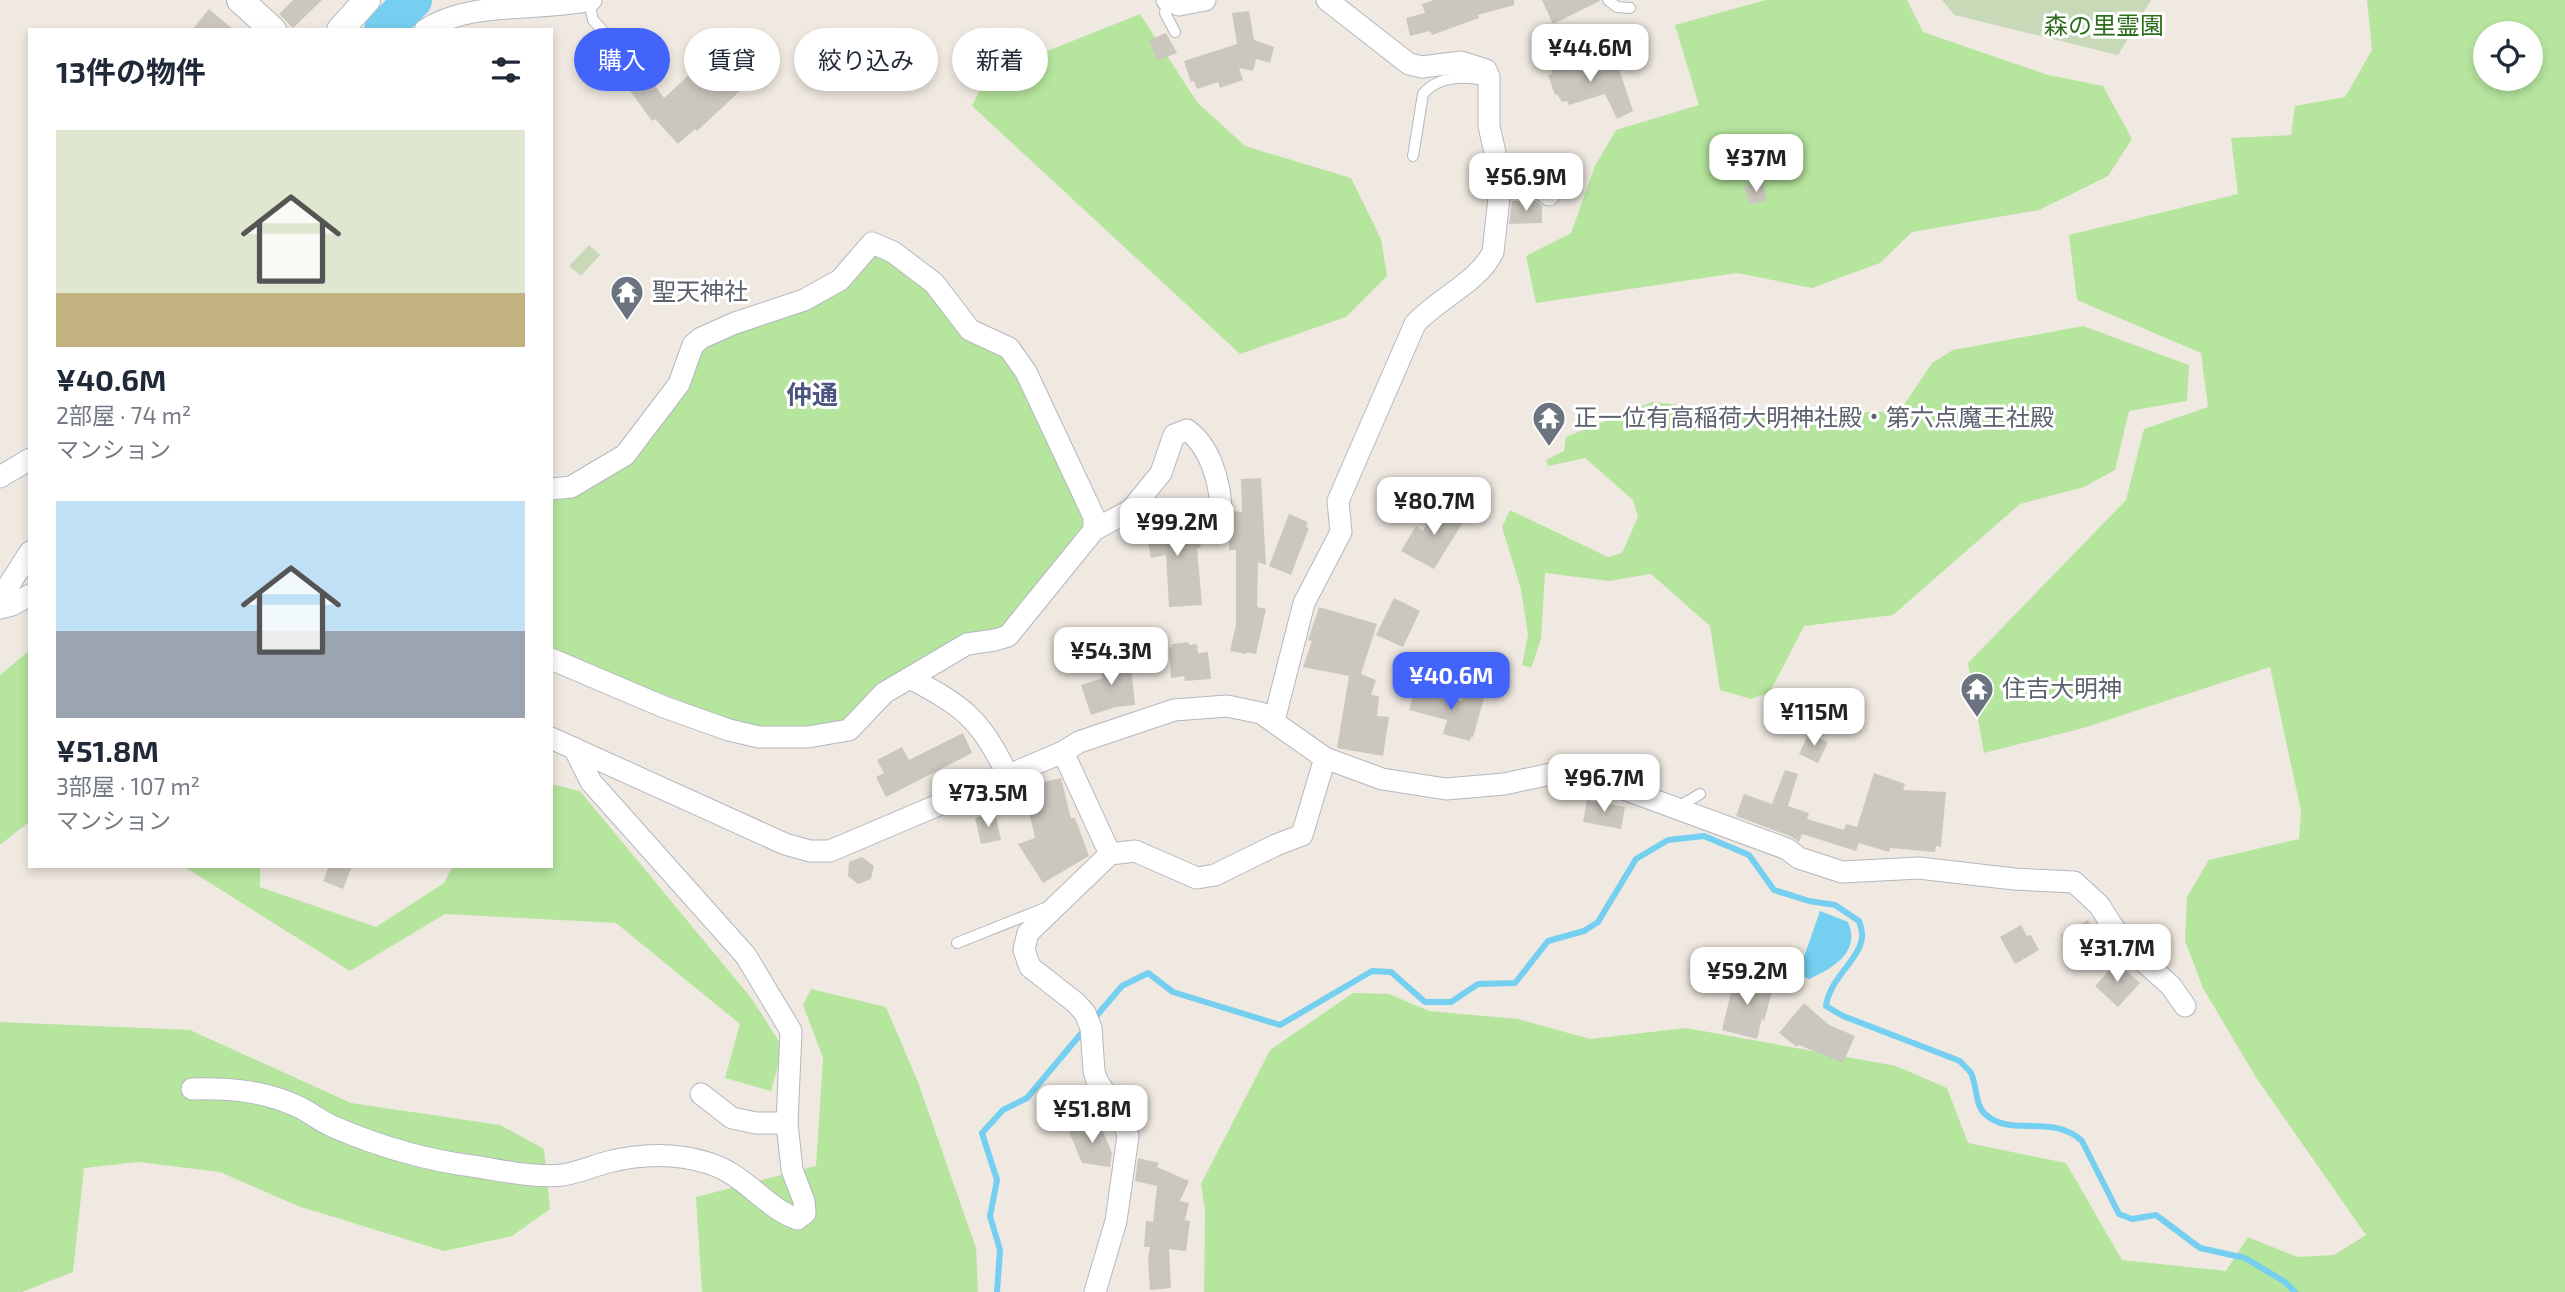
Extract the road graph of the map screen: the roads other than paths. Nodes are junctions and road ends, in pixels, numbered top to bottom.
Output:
1 (240, 0) edge
2 (367, 0) edge
3 (590, 0) edge
4 (1167, 0) edge
5 (1205, 0) edge
6 (1327, 0) edge
7 (1608, 0) edge
8 (1630, 8) dead end
9 (271, 28) edge
10 (342, 28) edge
11 (428, 28) edge
12 (600, 28) edge
13 (1175, 32) dead end
14 (1493, 78) junction
15 (1413, 156) dead end
16 (1501, 180) junction
17 (1549, 195) dead end
18 (28, 460) edge
19 (0, 477) edge
20 (553, 489) edge
21 (1221, 506) dead end
22 (1094, 530) junction
23 (28, 555) edge
24 (28, 596) edge
25 (0, 599) edge
26 (0, 608) edge
27 (553, 660) edge
28 (910, 678) junction
29 (1275, 721) junction
30 (553, 739) edge
31 (574, 748) junction
32 (1063, 752) junction
33 (1325, 758) junction
34 (1007, 774) junction
35 (1700, 794) dead end
36 (1677, 808) junction
37 (1110, 854) junction
38 (1061, 902) junction
39 (957, 943) dead end
40 (2185, 1006) dead end
41 (192, 1089) dead end
42 (701, 1094) dead end
43 (787, 1124) junction
44 (1095, 1292) edge

1 - 9 street
2 - 10 street
3 - 11 street
3 - 12 lane
4 - 5 street
4 - 13 lane
6 - 14 street
7 - 8 lane
14 - 15 lane
14 - 16 street
16 - 17 street
16 - 29 street
18 - 19 street
20 - 22 street
21 - 22 street
22 - 28 street
23 - 25 street
24 - 26 street
27 - 28 street
28 - 34 street
29 - 32 street
29 - 33 street
30 - 31 street
31 - 34 street
31 - 43 street
32 - 34 street
32 - 37 street
33 - 36 street
33 - 37 street
35 - 36 lane
36 - 40 street
37 - 38 street
38 - 39 lane
38 - 44 street
41 - 43 street
42 - 43 street

